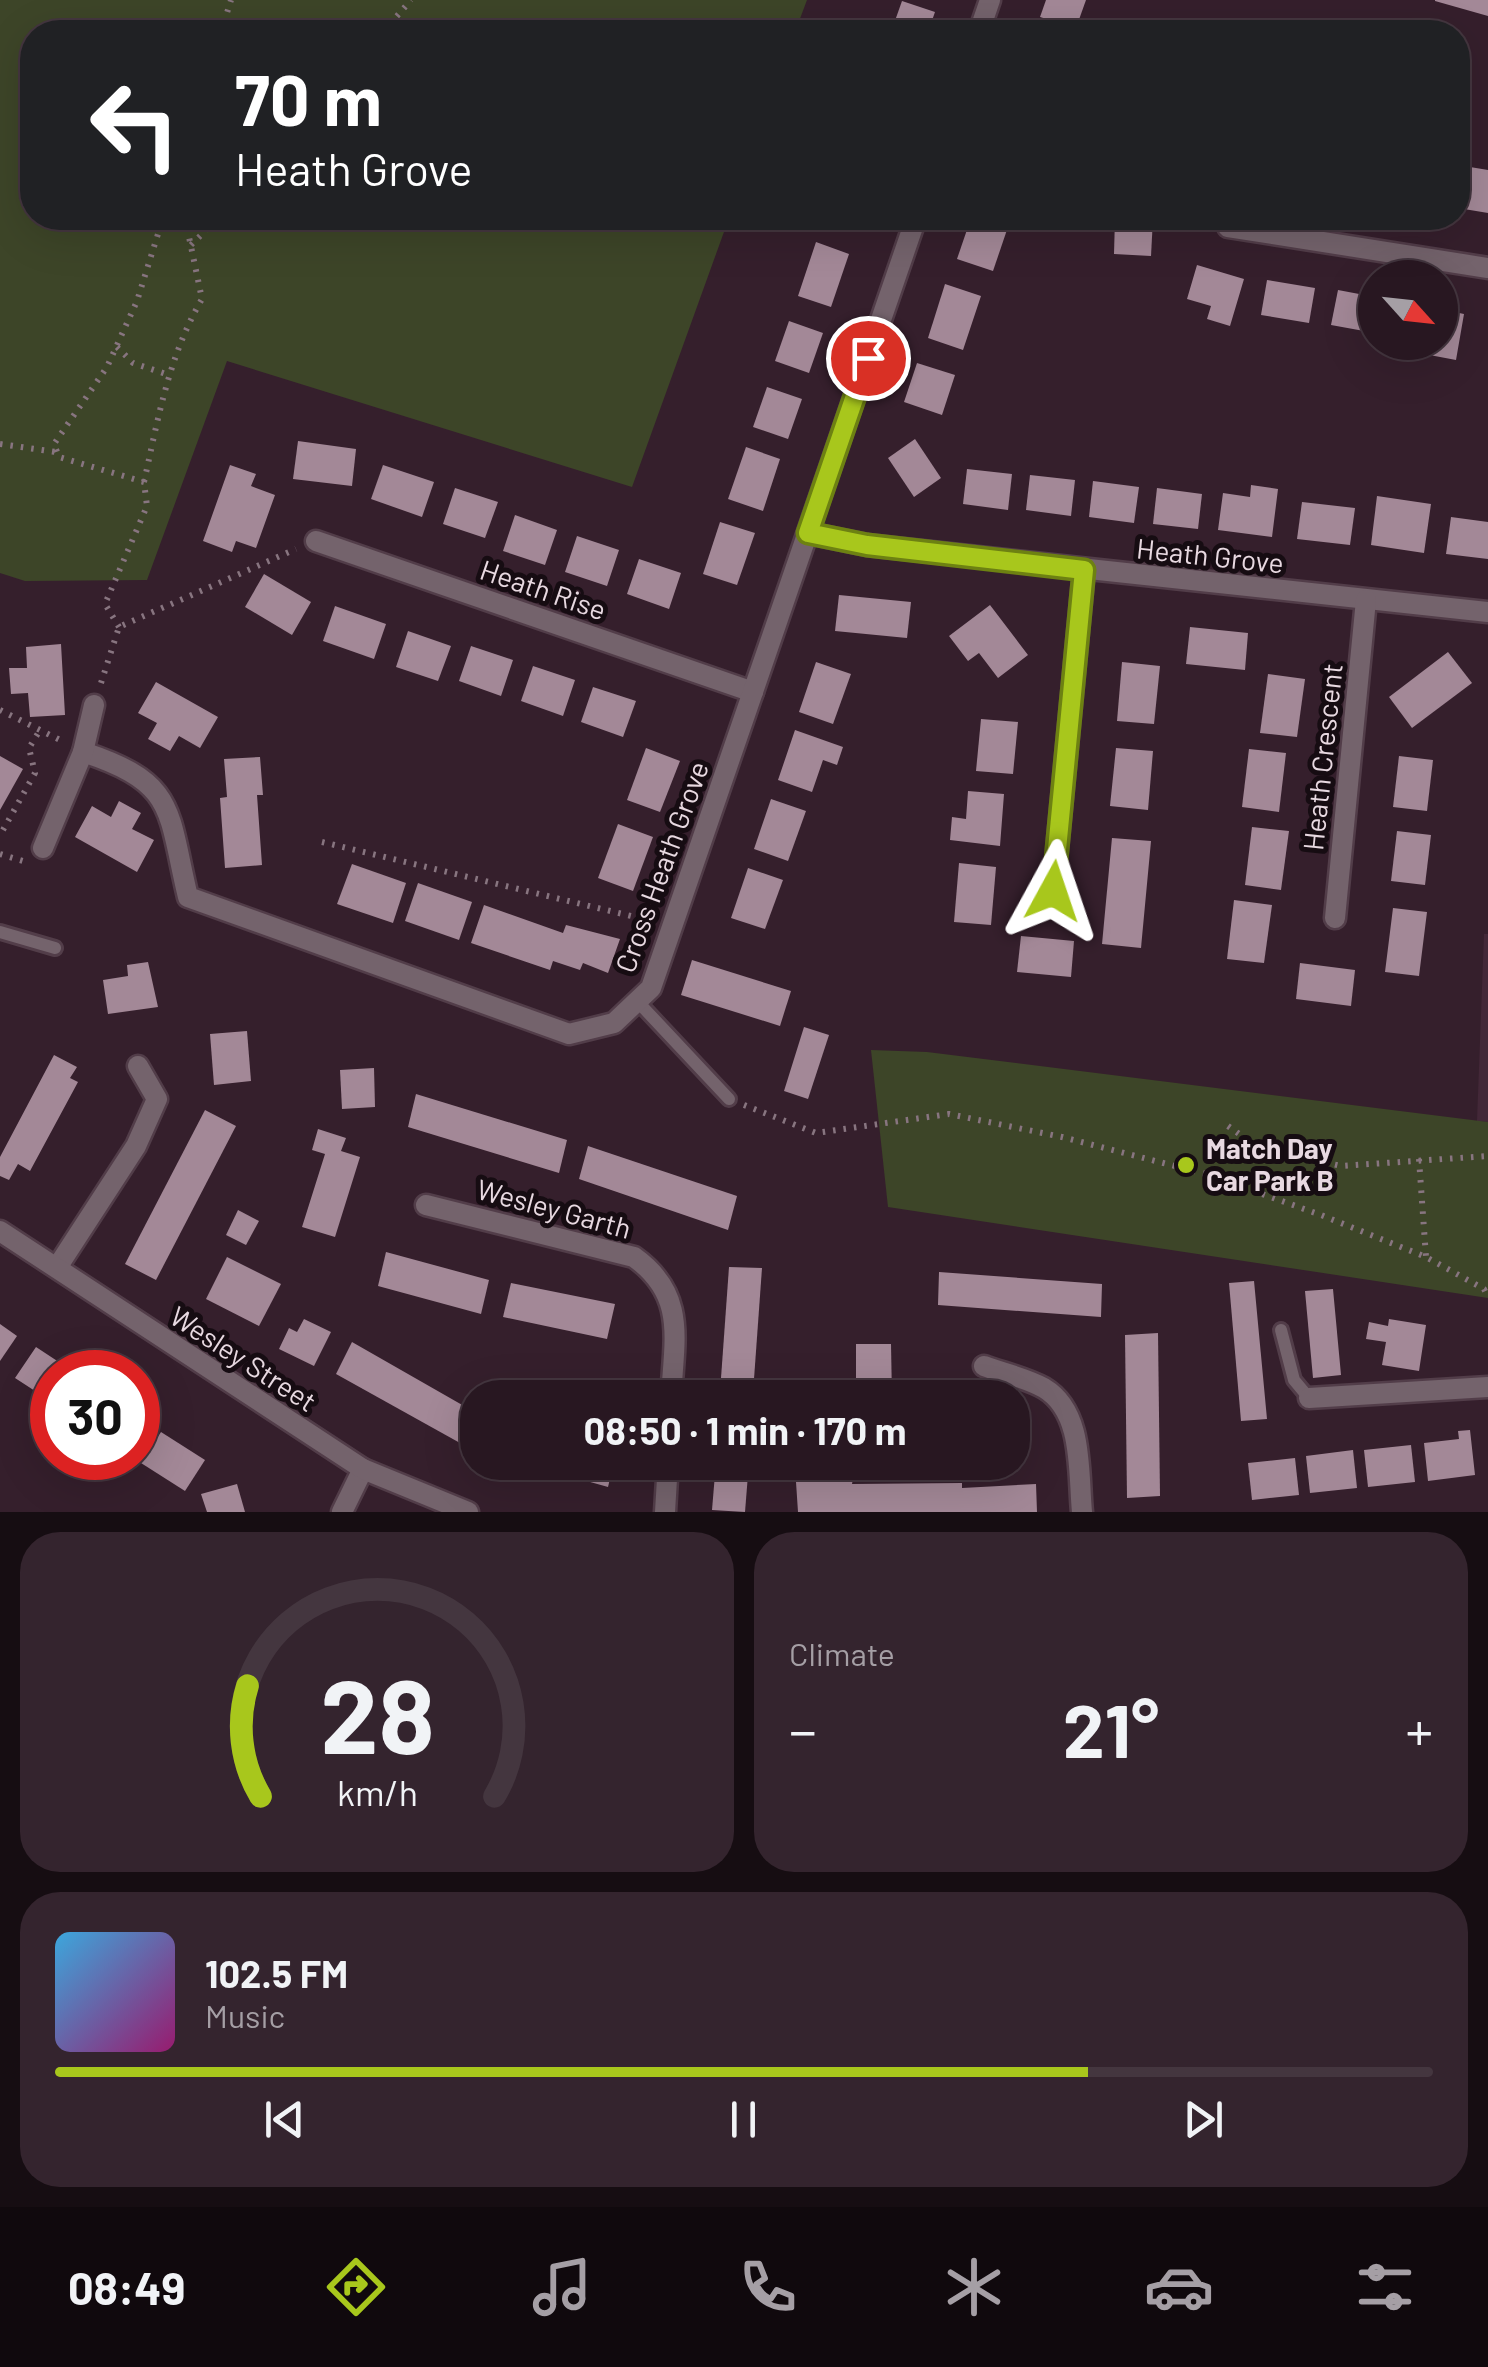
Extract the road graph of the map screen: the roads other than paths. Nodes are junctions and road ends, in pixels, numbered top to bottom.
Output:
1 (912, 230) edge
2 (1247, 230) edge
3 (1488, 268) edge
4 (808, 533) junction
5 (316, 541) road end
6 (1084, 570) junction
7 (1366, 600) junction
8 (1488, 612) edge
9 (753, 692) junction
10 (94, 705) road end
11 (83, 752) junction
12 (43, 848) dead end
13 (1053, 891) dead end
14 (1335, 918) dead end
15 (0, 932) edge
16 (54, 948) dead end
17 (639, 1003) junction
18 (138, 1066) dead end
19 (729, 1099) road end
20 (426, 1205) dead end
21 (0, 1231) edge
22 (58, 1266) junction
23 (1280, 1330) dead end
24 (984, 1366) dead end
25 (672, 1380) edge
26 (1488, 1387) edge
27 (1309, 1398) joint
28 (363, 1469) junction
29 (667, 1480) edge
30 (342, 1512) edge
31 (468, 1512) edge
32 (665, 1512) edge
33 (1082, 1512) edge

1 - 4 street, Cross Heath Grove
2 - 3 street
4 - 6 street, Heath Grove
4 - 9 street, Cross Heath Grove
5 - 9 street, Heath Rise
6 - 7 street, Heath Grove
6 - 13 street
7 - 8 street, Heath Grove
7 - 14 street, Heath Crescent
9 - 17 street, Cross Heath Grove
10 - 11 street
11 - 12 street
11 - 17 street, Cross Heath Grove
15 - 16 lane
17 - 19 lane
18 - 22 street
20 - 25 street, Wesley Garth
21 - 22 street, Wesley Street
22 - 28 street, Wesley Street
23 - 27 lane
24 - 33 street
26 - 27 street
28 - 30 street
28 - 31 street, Wesley Street
29 - 32 street

